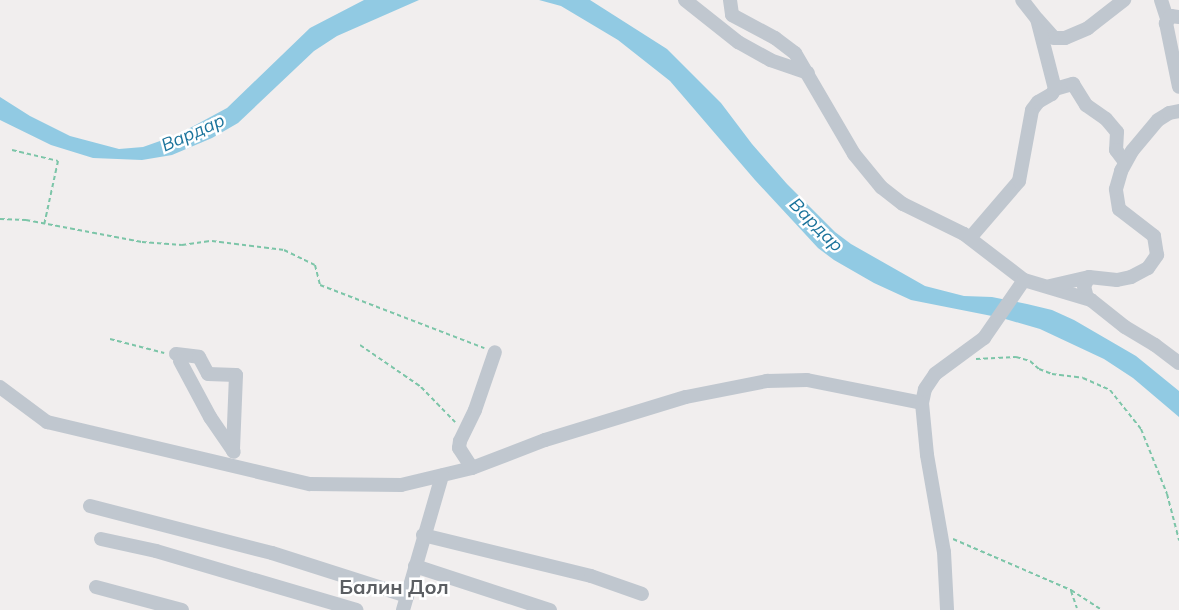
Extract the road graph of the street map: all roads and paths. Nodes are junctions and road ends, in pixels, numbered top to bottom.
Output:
1 (686, 0) edge
2 (730, 0) edge
3 (1022, 0) edge
4 (1124, 0) edge
5 (1161, 0) edge
6 (1173, 17) edge
7 (1037, 19) junction
8 (808, 74) junction
9 (1055, 89) junction
10 (1179, 89) edge
11 (1179, 100) edge
12 (1179, 111) edge
13 (12, 150) dead end
14 (1125, 162) junction
15 (0, 219) edge
16 (44, 225) junction
17 (970, 238) junction
18 (1089, 277) junction
19 (1024, 280) junction
20 (1050, 286) junction
21 (1087, 298) junction
22 (110, 339) dead end
23 (360, 345) dead end
24 (495, 352) joint
25 (178, 358) junction
26 (975, 360) dead end
27 (1179, 363) edge
28 (0, 387) edge
29 (921, 403) junction
30 (464, 432) junction
31 (233, 451) junction
32 (472, 468) junction
33 (255, 472) junction
34 (442, 476) junction
35 (90, 506) dead end
36 (940, 533) junction
37 (423, 535) junction
38 (101, 539) dead end
39 (1179, 540) edge
40 (415, 566) junction
41 (96, 586) dead end
42 (1071, 590) junction
43 (642, 594) dead end
44 (407, 606) edge
45 (1077, 608) dead end
46 (182, 610) edge
47 (356, 610) edge
48 (550, 610) edge
49 (947, 610) edge
50 (1102, 610) edge

1 - 8 street
2 - 8 street
3 - 7 street
4 - 7 street
5 - 6 street
6 - 10 street
7 - 9 street
8 - 17 street
9 - 14 street
9 - 17 street
10 - 11 street
12 - 14 street
13 - 16 path
14 - 18 street
15 - 16 path
16 - 24 path
17 - 19 street
18 - 20 street
18 - 21 street
19 - 20 street
19 - 29 street
20 - 21 street
21 - 27 street
22 - 25 path
23 - 30 path
24 - 30 street
25 - 31 street
25 - 31 street
26 - 39 path
28 - 33 street
29 - 32 street
29 - 36 street
30 - 32 street
31 - 33 street
32 - 34 street
33 - 34 street
34 - 37 street
35 - 44 street
36 - 42 path
36 - 49 street
37 - 40 street
37 - 43 street
38 - 47 street
40 - 44 street
40 - 48 street
41 - 46 street
42 - 45 path
42 - 50 path

